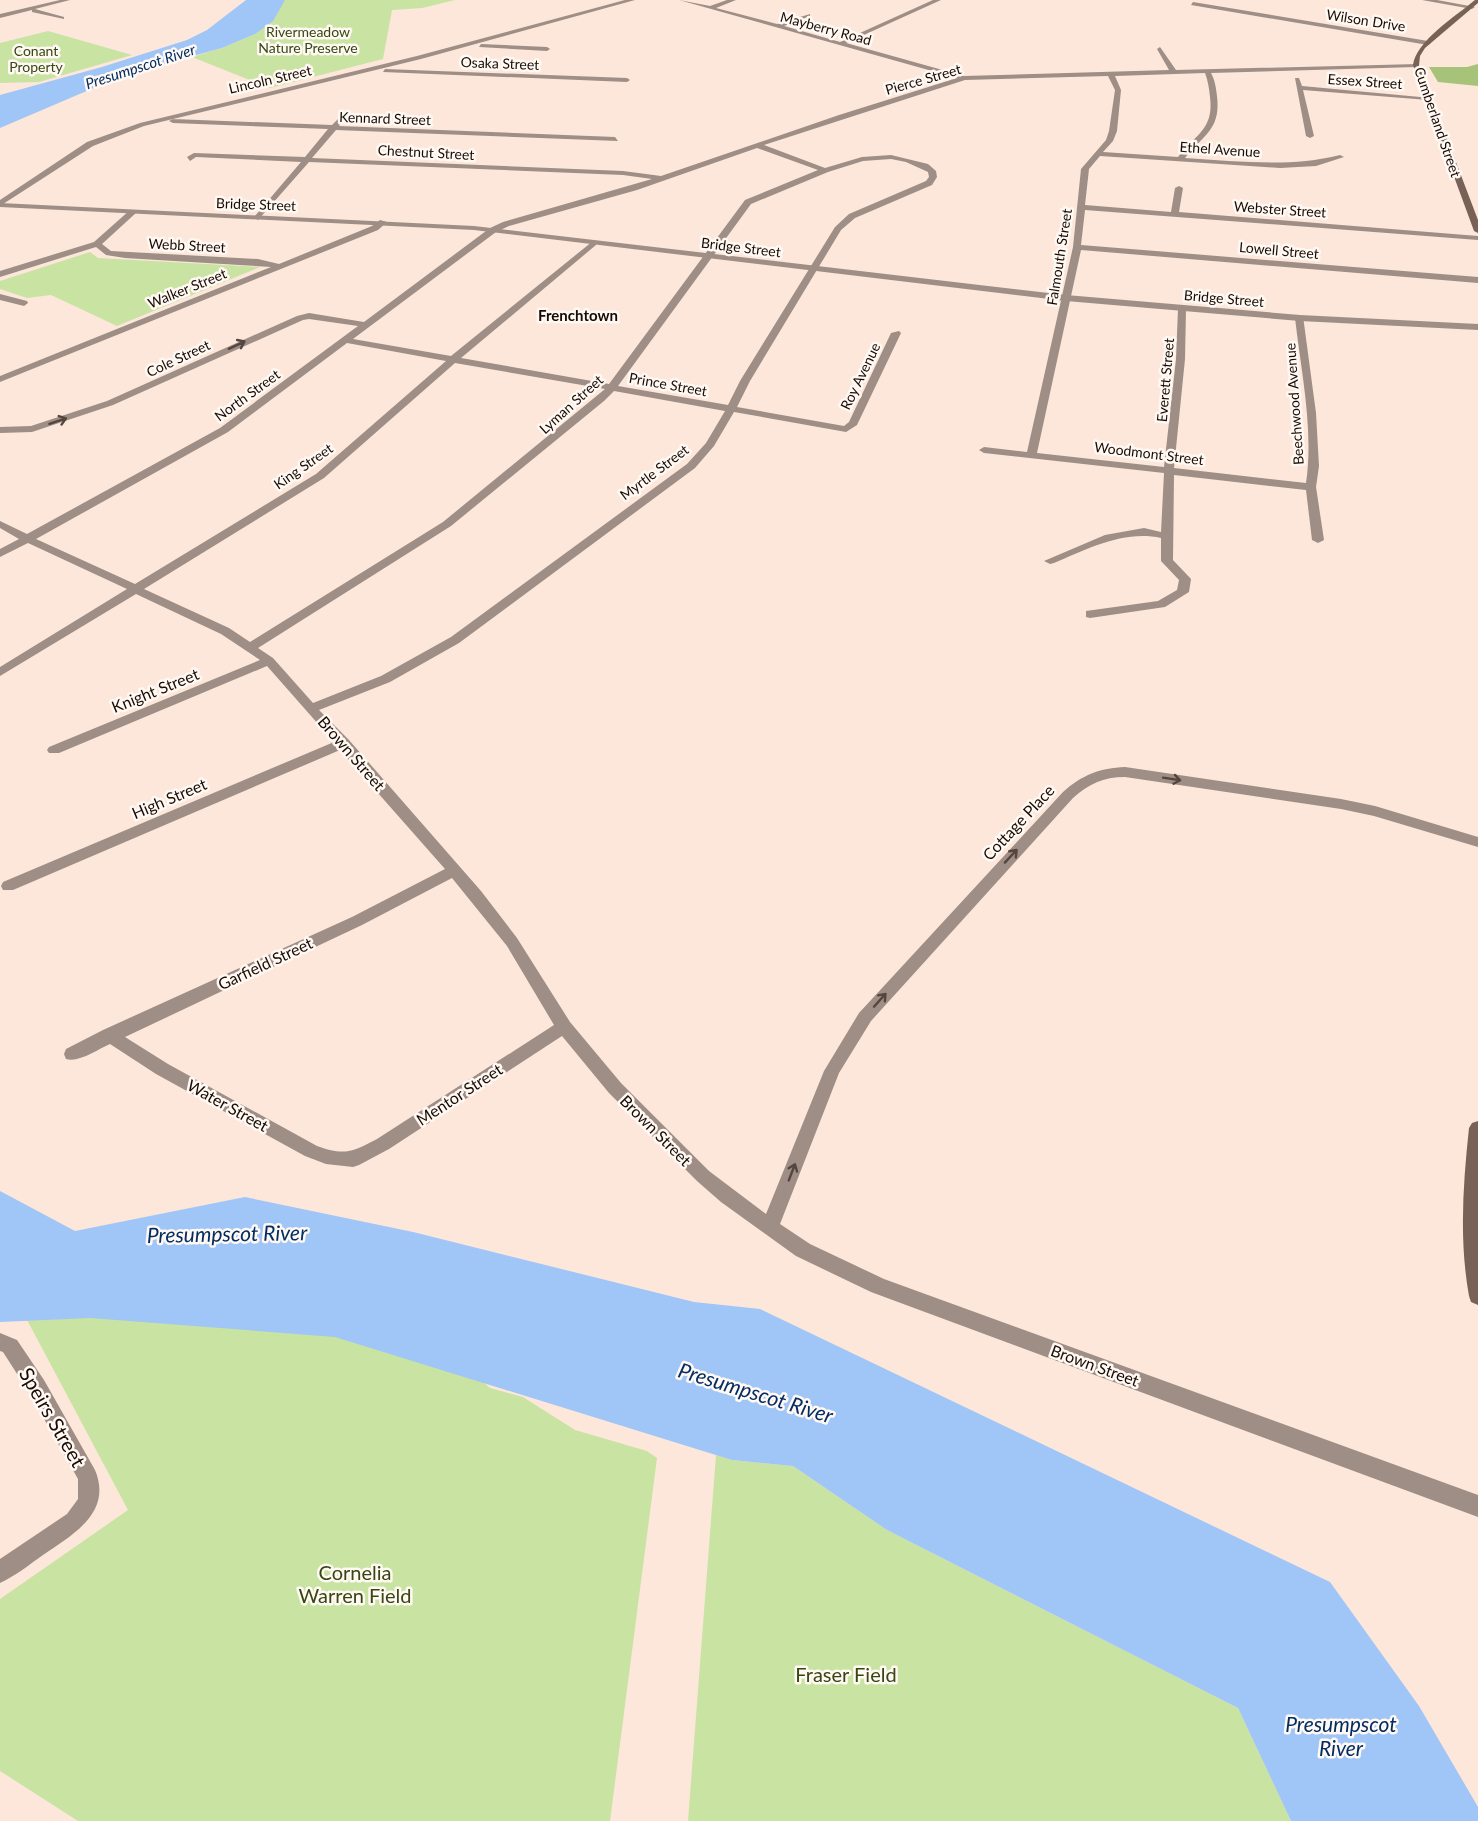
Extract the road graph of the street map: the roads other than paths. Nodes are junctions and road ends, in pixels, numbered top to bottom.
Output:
1 (67, 0) edge
2 (632, 0) edge
3 (682, 0) edge
4 (734, 0) edge
5 (938, 0) edge
6 (1425, 0) edge
7 (1478, 0) edge
8 (1193, 4) dead end
9 (1472, 7) junction
10 (709, 8) junction
11 (31, 10) junction
12 (808, 15) dead end
13 (0, 16) edge
14 (62, 18) dead end
15 (776, 27) junction
16 (1428, 43) junction
17 (840, 44) junction
18 (465, 46) junction
19 (547, 49) dead end
20 (1160, 49) dead end
21 (1416, 65) junction
22 (1294, 67) junction
23 (373, 69) junction
24 (1206, 70) junction
25 (1173, 71) junction
26 (1110, 73) junction
27 (964, 78) junction
28 (627, 80) dead end
29 (1300, 88) junction
30 (1428, 98) junction
31 (345, 114) dead end
32 (155, 120) junction
33 (332, 128) junction
34 (1310, 136) dead end
35 (615, 139) dead end
36 (756, 145) junction
37 (1097, 154) junction
38 (1340, 157) dead end
39 (190, 159) dead end
40 (1180, 159) junction
41 (304, 160) junction
42 (908, 160) joint
43 (825, 170) junction
44 (662, 178) junction
45 (1179, 188) dead end
46 (0, 204) edge
47 (1080, 207) junction
48 (133, 212) junction
49 (1175, 214) junction
50 (258, 218) junction
51 (383, 222) junction
52 (493, 230) junction
53 (1478, 231) edge
54 (1478, 238) edge
55 (593, 243) junction
56 (97, 244) junction
57 (1077, 247) junction
58 (709, 256) junction
59 (278, 266) junction
60 (813, 269) junction
61 (0, 274) edge
62 (1478, 280) edge
63 (0, 297) edge
64 (1066, 298) junction
65 (24, 303) dead end
66 (1182, 309) junction
67 (1300, 318) junction
68 (366, 324) junction
69 (1478, 327) edge
70 (896, 333) dead end
71 (344, 340) junction
72 (454, 360) junction
73 (0, 379) edge
74 (611, 388) junction
75 (731, 410) junction
76 (0, 429) edge
77 (846, 429) joint
78 (984, 450) dead end
79 (1032, 454) junction
80 (1171, 470) junction
81 (1311, 487) junction
82 (0, 524) edge
83 (1166, 536) junction
84 (28, 539) junction
85 (1318, 540) dead end
86 (0, 554) edge
87 (1050, 561) dead end
88 (137, 590) junction
89 (1090, 614) dead end
90 (251, 646) junction
91 (269, 661) junction
92 (0, 672) edge
93 (312, 708) junction
94 (344, 743) junction
95 (54, 750) dead end
96 (1478, 842) edge
97 (455, 870) junction
98 (8, 886) dead end
99 (564, 1027) junction
100 (109, 1035) junction
101 (72, 1054) dead end
102 (1478, 1128) edge
103 (353, 1160) joint
104 (770, 1227) junction
105 (1478, 1296) edge
106 (0, 1342) edge
107 (1478, 1506) edge
108 (0, 1572) edge

1 - 11 street
2 - 18 street, Lincoln Street
3 - 10 street, Mayberry Road
4 - 10 street
5 - 17 street
6 - 9 street
7 - 9 main road, Cumberland Street
8 - 16 street, Wilson Drive
9 - 16 main road, Cumberland Street
10 - 15 street, Mayberry Road
11 - 13 street
11 - 14 street
12 - 15 street
15 - 17 street, Mayberry Road
16 - 21 main road, Cumberland Street
17 - 27 street, Mayberry Road
18 - 19 street
18 - 23 street, Lincoln Street
20 - 25 street
21 - 22 street, Pierce Street
21 - 30 main road, Cumberland Street
22 - 24 street, Pierce Street
22 - 29 street
23 - 28 street, Osaka Street
23 - 32 street, Lincoln Street
24 - 25 street, Pierce Street
24 - 40 street
25 - 26 street, Pierce Street
26 - 27 street, Pierce Street
26 - 37 street, Falmouth Street
27 - 36 street, Pierce Street
29 - 30 street, Essex Street
29 - 34 street
30 - 53 main road, Cumberland Street
31 - 33 street
32 - 33 street, Kennard Street
32 - 46 street, Lincoln Street
33 - 35 street, Kennard Street
33 - 41 street
36 - 43 street
36 - 44 street, Pierce Street
37 - 40 street, Ethel Avenue
37 - 47 street, Falmouth Street
38 - 40 street, Ethel Avenue
39 - 41 street, Chestnut Street
41 - 44 street, Chestnut Street
41 - 50 street
42 - 43 street, Lyman Street
42 - 60 street, Myrtle Street
43 - 58 street, Lyman Street
44 - 52 street, Pierce Street
45 - 49 street
46 - 48 street, Bridge Street
47 - 49 street, Webster Street
47 - 57 street, Falmouth Street
48 - 50 street, Bridge Street
48 - 56 street
49 - 54 street, Webster Street
50 - 51 street, Bridge Street
51 - 52 street, Bridge Street
51 - 59 street, Walker Street
52 - 55 street, Bridge Street
52 - 68 street, North Street
55 - 58 street, Bridge Street
55 - 72 street, King Street
56 - 59 street, Webb Street
56 - 61 street
57 - 62 street, Lowell Street
57 - 64 street, Falmouth Street
58 - 60 street, Bridge Street
58 - 74 street, Lyman Street
59 - 73 street, Walker Street
60 - 64 street, Bridge Street
60 - 75 street, Myrtle Street
63 - 65 street
64 - 66 street, Bridge Street
64 - 79 street, Falmouth Street
66 - 67 street, Bridge Street
66 - 80 street, Everett Street
67 - 69 street, Bridge Street
67 - 81 street, Beechwood Avenue
68 - 71 street, North Street
76 -> 68 street, Cole Street
70 - 77 street, Roy Avenue
71 - 72 street, Prince Street
71 - 84 street, North Street
72 - 74 street, Prince Street
72 - 88 street, King Street
74 - 75 street, Prince Street
74 - 90 street, Lyman Street
75 - 77 street, Prince Street
75 - 93 street, Myrtle Street
78 - 79 street, Woodmont Street
79 - 80 street, Woodmont Street
80 - 81 street, Woodmont Street
80 - 83 street, Everett Street
81 - 85 street, Beechwood Avenue
82 - 84 street, Brown Street
83 - 87 street
83 - 89 street, Everett Street
84 - 86 street, North Street
84 - 88 street, Brown Street
88 - 90 street, Brown Street
88 - 92 street, King Street
90 - 91 street, Brown Street
91 - 93 street, Brown Street
91 - 95 street, Knight Street
93 - 94 street, Brown Street
94 - 97 street, Brown Street
94 - 98 street, High Street
104 -> 96 street, Cottage Place
97 - 99 street, Brown Street
97 - 100 street, Garfield Street
99 - 103 street, Mentor Street
99 - 104 street, Brown Street
100 - 101 street, Garfield Street
100 - 103 street, Water Street
102 - 105 main road
104 - 107 street, Brown Street
106 - 108 street, Speirs Street

